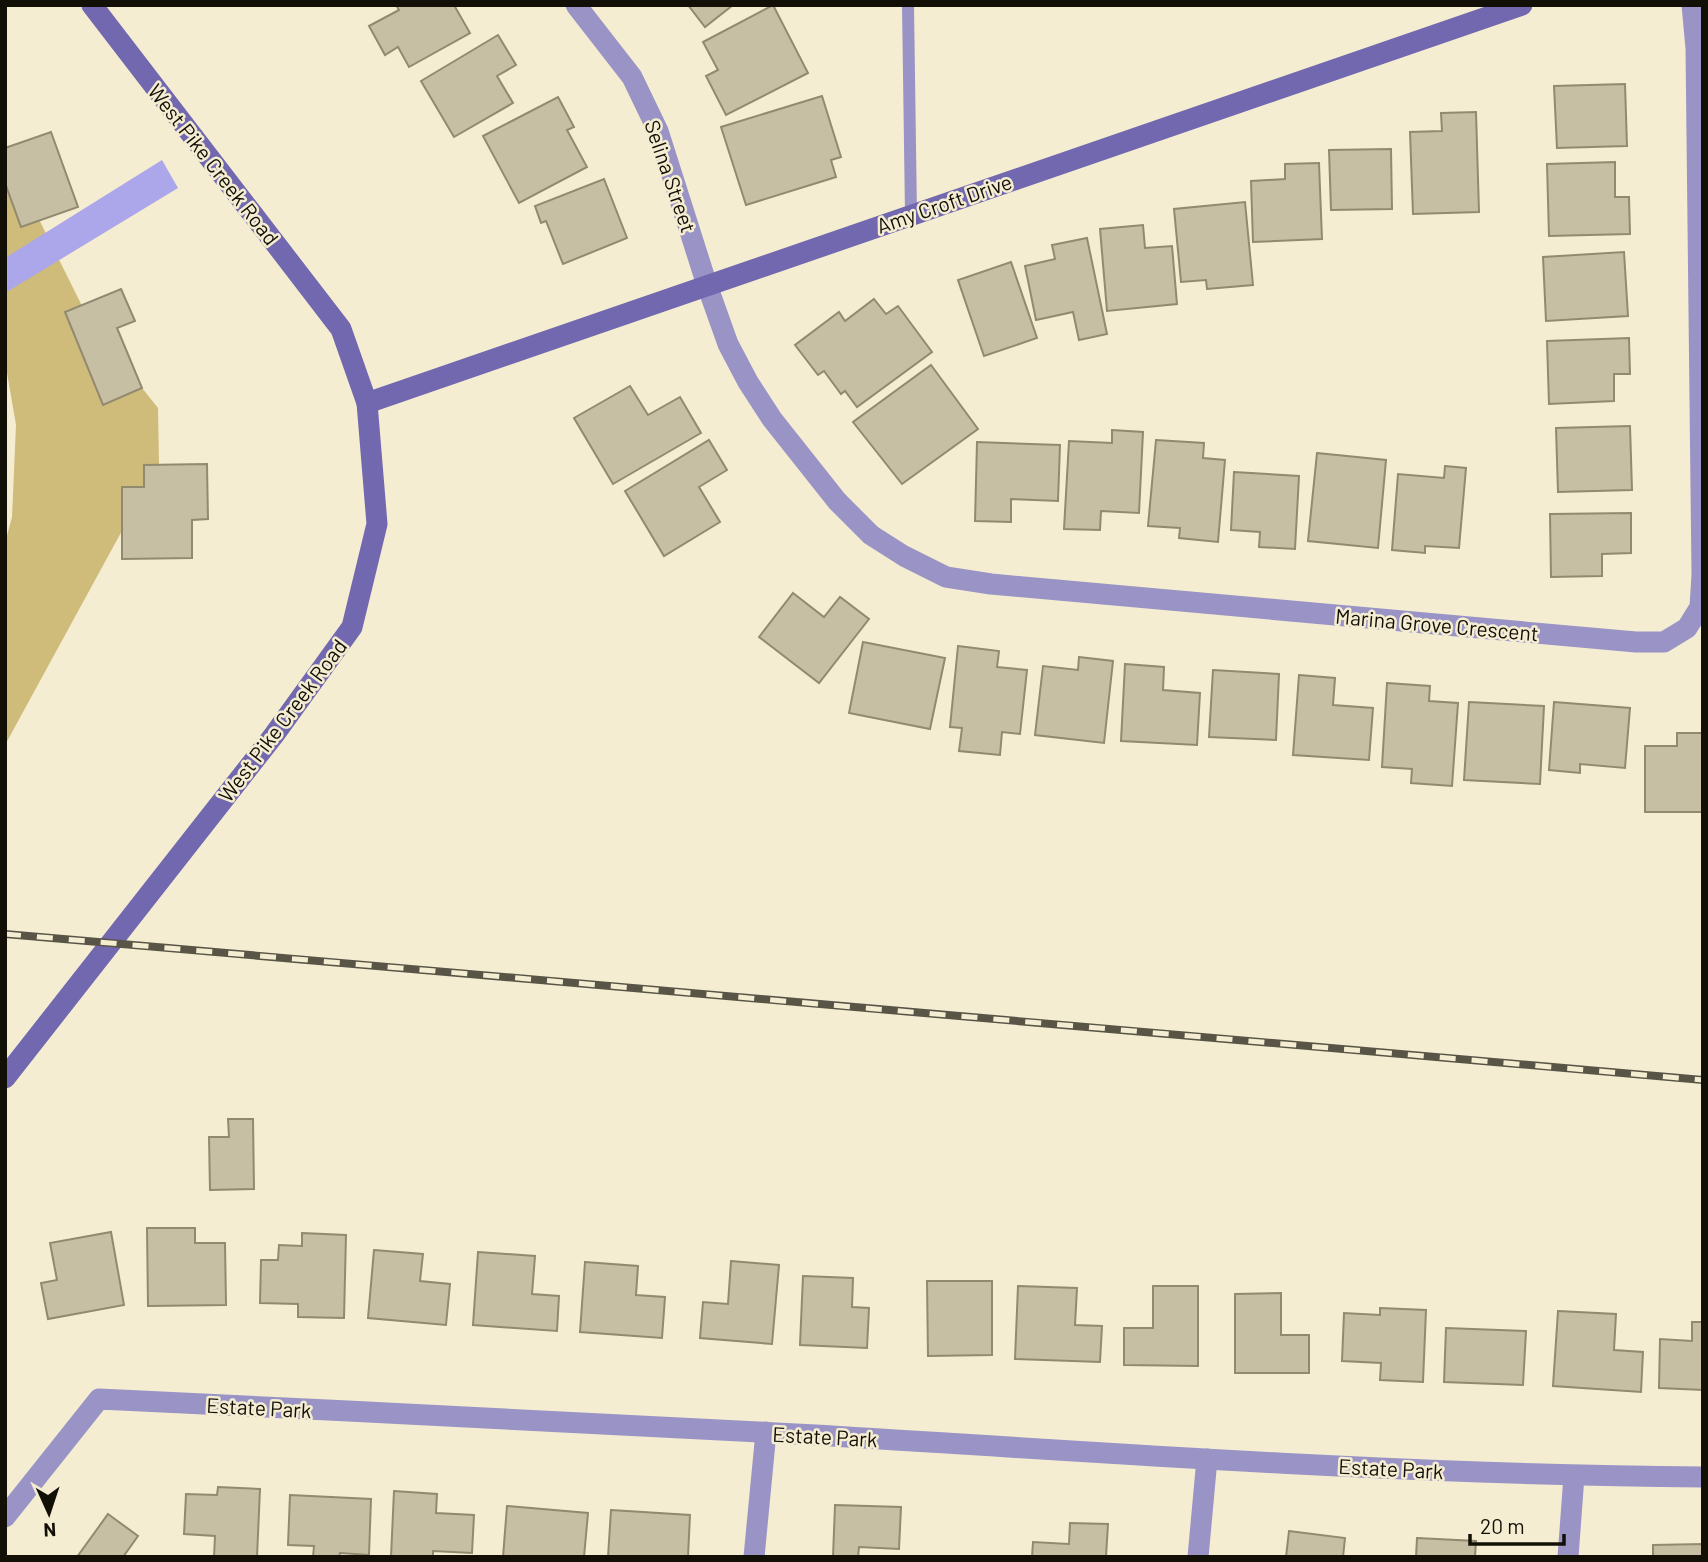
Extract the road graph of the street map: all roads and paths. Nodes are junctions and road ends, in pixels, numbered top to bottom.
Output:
1 (92, 5) edge
2 (576, 5) edge
3 (908, 5) edge
4 (1522, 5) edge
5 (1692, 5) edge
6 (911, 215) junction
7 (706, 285) junction
8 (367, 403) junction
9 (5, 1078) edge
10 (766, 1432) junction
11 (1207, 1459) junction
12 (1574, 1476) junction
13 (1703, 1477) edge
14 (5, 1517) edge
15 (754, 1557) edge
16 (1198, 1557) edge
17 (1568, 1557) edge

1 - 8 main road, West Pike Creek Road
2 - 7 street, Selina Street
3 - 6 lane
4 - 6 main road, Amy Croft Drive
5 - 7 street, Marina Grove Crescent
6 - 7 main road, Amy Croft Drive
7 - 8 main road, Amy Croft Drive
8 - 9 main road, West Pike Creek Road
10 - 11 street, Estate Park
10 - 14 street, Estate Park
10 - 15 street
11 - 12 street, Estate Park
11 - 16 street
12 - 13 street, Estate Park
12 - 17 street

